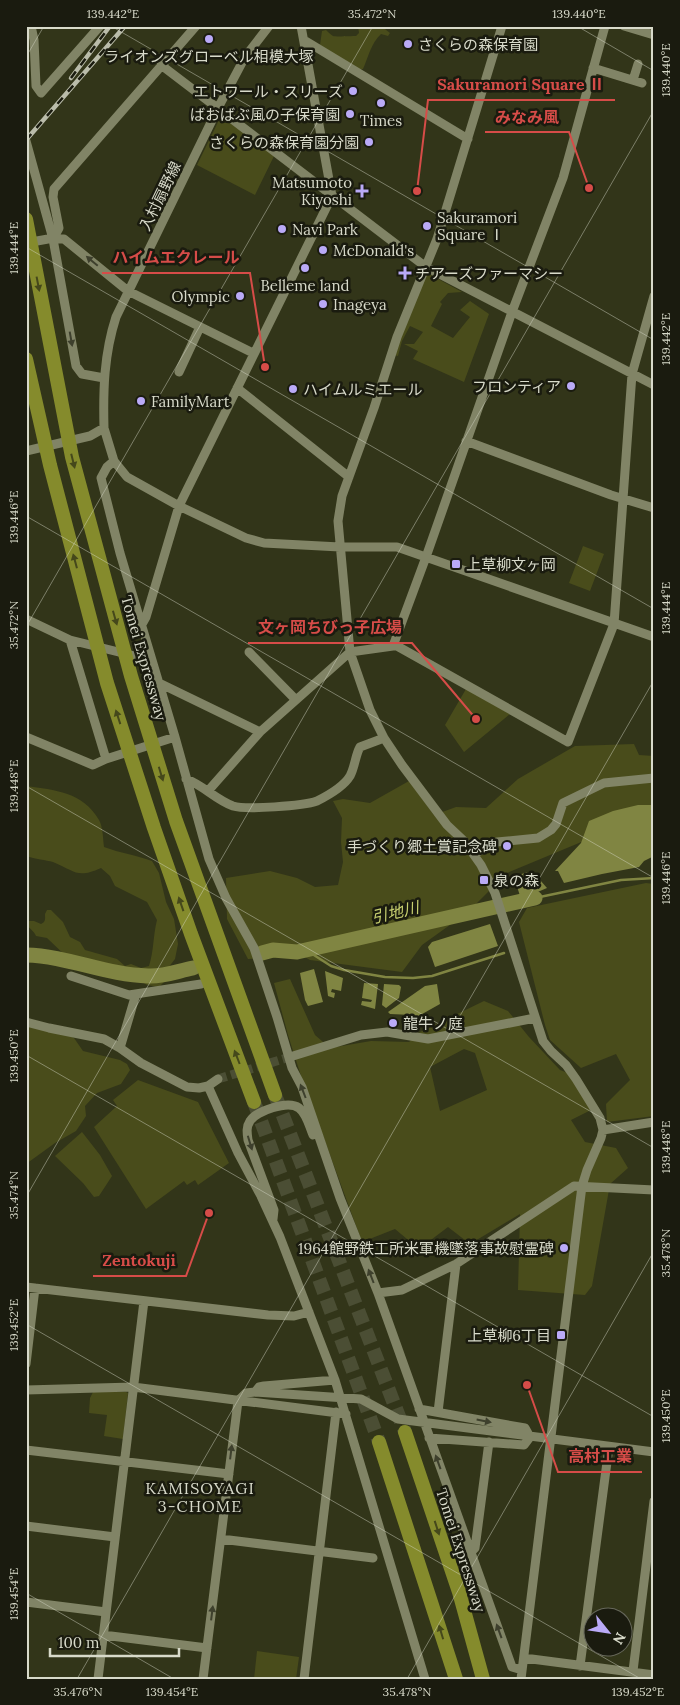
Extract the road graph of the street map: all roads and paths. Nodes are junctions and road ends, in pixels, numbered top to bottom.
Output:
1 (31, 26) edge
2 (100, 26) edge
3 (196, 26) edge
4 (269, 26) edge
5 (301, 26) edge
6 (502, 26) edge
7 (605, 26) edge
8 (624, 26) edge
9 (654, 35) edge
10 (304, 40) junction
11 (638, 64) dead end
12 (161, 65) junction
13 (593, 68) junction
14 (218, 108) junction
15 (468, 139) junction
16 (26, 142) edge
17 (332, 196) junction
18 (26, 219) edge
19 (51, 239) junction
20 (26, 243) edge
21 (426, 267) junction
22 (128, 290) junction
23 (654, 296) edge
24 (512, 312) junction
25 (200, 327) junction
26 (254, 353) junction
27 (26, 359) edge
28 (179, 372) dead end
29 (632, 374) junction
30 (104, 378) junction
31 (654, 385) edge
32 (237, 388) junction
33 (104, 428) junction
34 (466, 441) junction
35 (26, 451) edge
36 (114, 461) junction
37 (349, 477) junction
38 (624, 500) junction
39 (179, 506) junction
40 (654, 508) edge
41 (340, 547) junction
42 (426, 557) junction
43 (26, 619) edge
44 (614, 624) junction
45 (141, 626) junction
46 (654, 637) edge
47 (72, 640) junction
48 (393, 646) junction
49 (249, 652) dead end
50 (350, 652) junction
51 (149, 659) junction
52 (157, 682) junction
53 (296, 700) junction
54 (260, 732) junction
55 (26, 737) edge
56 (173, 738) junction
57 (384, 738) junction
58 (108, 758) junction
59 (654, 778) edge
60 (186, 779) junction
61 (208, 791) junction
62 (474, 854) junction
63 (71, 976) dead end
64 (201, 984) dead end
65 (136, 994) junction
66 (535, 1018) junction
67 (26, 1022) edge
68 (120, 1048) junction
69 (293, 1056) tunnel mouth
70 (218, 1079) tunnel mouth
71 (208, 1086) junction
72 (275, 1095) tunnel mouth
73 (254, 1102) tunnel mouth
74 (654, 1122) edge
75 (603, 1130) junction
76 (332, 1175) junction
77 (582, 1186) junction
78 (654, 1190) edge
79 (273, 1222) junction
80 (456, 1264) junction
81 (31, 1287) edge
82 (378, 1293) junction
83 (144, 1301) junction
84 (309, 1312) junction
85 (26, 1364) edge
86 (335, 1380) junction
87 (133, 1387) junction
88 (26, 1390) edge
89 (255, 1392) junction
90 (238, 1401) junction
91 (419, 1409) junction
92 (438, 1412) junction
93 (341, 1413) junction
94 (406, 1432) tunnel mouth
95 (530, 1437) junction
96 (429, 1438) junction
97 (551, 1439) junction
98 (379, 1442) tunnel mouth
99 (489, 1442) junction
100 (609, 1447) junction
101 (26, 1450) edge
102 (654, 1452) edge
103 (124, 1462) junction
104 (228, 1474) junction
105 (654, 1501) edge
106 (26, 1526) edge
107 (115, 1537) junction
108 (220, 1539) junction
109 (319, 1551) junction
110 (471, 1552) junction
111 (373, 1558) dead end
112 (26, 1602) edge
113 (106, 1612) junction
114 (103, 1635) junction
115 (207, 1648) junction
116 (524, 1658) junction
117 (580, 1666) junction
118 (522, 1674) edge
119 (654, 1675) edge
120 (632, 1676) edge
121 (98, 1679) edge
122 (203, 1679) edge
123 (304, 1679) edge
124 (425, 1679) edge
125 (456, 1679) edge
126 (483, 1679) edge

1 - 2 street
3 - 12 street
4 - 14 street, 入村扇野線
5 - 10 street
6 - 15 street
7 - 13 street
8 - 9 street
10 - 15 street
10 - 17 street
11 - 13 street
12 - 14 street
12 - 19 street
13 - 24 street
14 - 17 street
14 - 22 street, 入村扇野線
15 - 21 street
16 - 19 street
17 - 21 street
17 - 26 street
18 -> 72 highway, Tomei Expressway
19 - 20 street
22 -> 19 street
19 -> 30 street
21 - 24 street
21 - 37 street
22 - 25 street
22 - 30 street, 入村扇野線
23 - 29 street
24 - 29 street
24 - 34 street
25 - 26 street
25 - 28 street
26 - 32 street
73 -> 27 highway
29 - 31 street
29 - 38 street
30 - 33 street, 入村扇野線
32 - 37 street
32 - 39 street
33 - 35 street
33 - 36 street, 入村扇野線
34 - 38 street
34 - 42 street
36 - 39 street
36 - 45 street
37 - 41 street
38 - 40 street
38 - 44 street
39 - 41 street
39 - 45 street
41 - 42 street
41 - 50 street
42 - 44 street
42 - 48 street
43 - 47 street
44 - 46 street
44 - 48 street
45 - 51 street
47 - 51 street
47 - 58 street
48 - 50 street
49 - 53 street
50 - 53 street
50 - 57 street
51 - 52 street
52 - 54 street
52 - 56 street
53 - 54 street
54 - 61 street
55 - 58 street
56 - 58 street
56 - 60 street
57 - 61 street
57 - 62 street
59 - 62 street
60 - 61 street
76 -> 60 street
62 - 66 street
63 - 65 street
64 - 65 street
65 - 68 street
66 - 69 street
66 - 75 street
67 - 68 street
68 - 71 street
70 - 71 street
71 - 79 street
74 - 75 street
75 - 77 street
76 -> 79 street
82 -> 76 street
77 - 78 street
77 - 80 street
77 - 97 street
79 - 84 street
80 - 82 street
80 - 92 street
81 - 83 street
81 - 85 street
82 - 91 street
83 - 84 street
83 - 87 street
84 - 86 street
86 - 89 street
86 - 93 street
87 - 88 street
87 - 90 street
87 - 103 street
89 - 90 street
89 - 95 street
90 - 93 street
104 -> 90 street
91 - 92 street
91 - 96 street
92 -> 95 street
93 - 109 street
93 - 124 street
94 -> 126 highway, Tomei Expressway
95 - 97 street
95 - 99 street
96 - 99 street
110 -> 96 street
97 - 100 street
97 - 116 street
125 -> 98 highway
99 - 110 street
100 - 102 street
100 - 117 street
101 - 103 street
103 - 104 street
103 - 107 street
104 - 108 street
105 - 120 street
106 - 107 street
107 - 113 street
108 - 109 street
115 -> 108 street
109 - 111 street
109 - 123 street
118 -> 110 street
112 - 113 street
113 - 114 street
114 - 115 street
114 - 121 street
115 - 122 street
116 - 117 street
116 - 118 street
117 - 120 street
119 - 120 street

